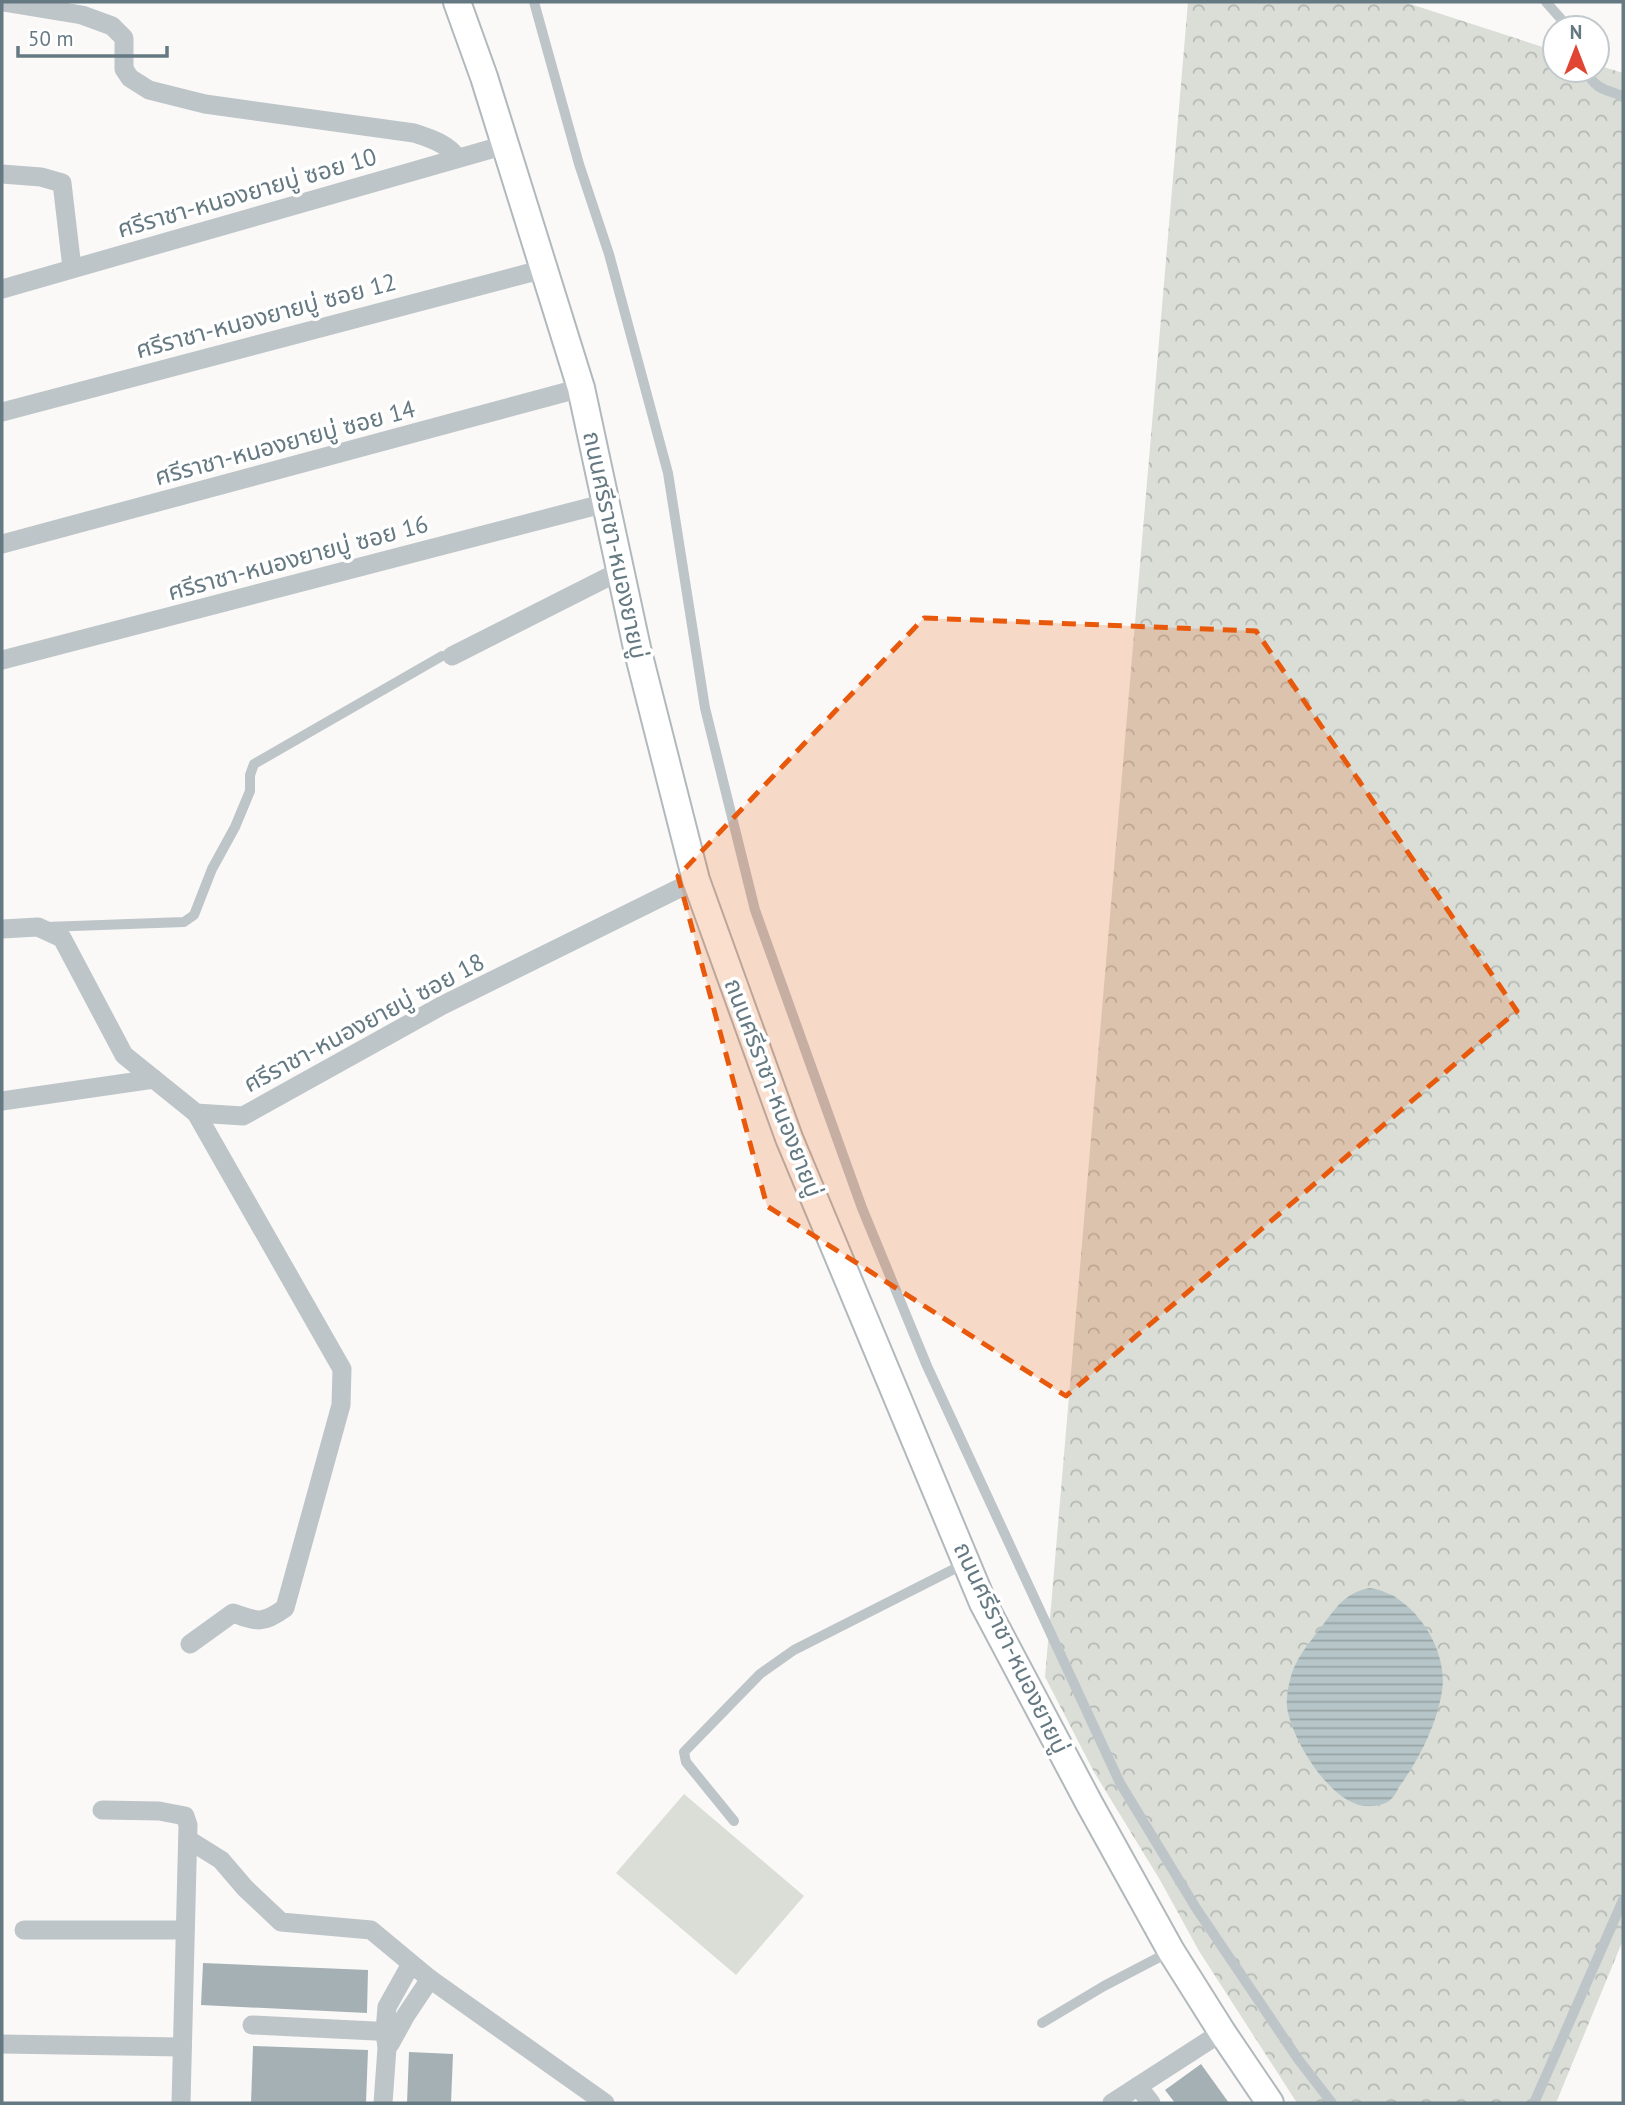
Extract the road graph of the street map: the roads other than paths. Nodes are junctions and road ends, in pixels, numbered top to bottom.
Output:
1 (3, 2) edge
2 (457, 2) edge
3 (534, 2) edge
4 (1595, 84) edge
5 (1623, 96) edge
6 (505, 145) junction
7 (457, 158) junction
8 (2, 174) edge
9 (72, 268) junction
10 (544, 269) junction
11 (2, 289) edge
12 (581, 388) junction
13 (2, 412) edge
14 (606, 503) junction
15 (2, 544) edge
16 (620, 571) junction
17 (447, 656) joint
18 (2, 660) edge
19 (696, 880) junction
20 (38, 927) junction
21 (2, 929) edge
22 (154, 1079) junction
23 (2, 1101) edge
24 (197, 1113) junction
25 (967, 1563) junction
26 (190, 1644) dead end
27 (102, 1810) dead end
28 (734, 1821) dead end
29 (189, 1840) junction
30 (1623, 1900) edge
31 (24, 1930) dead end
32 (185, 1930) junction
33 (1171, 1951) junction
34 (411, 1964) junction
35 (430, 1979) junction
36 (1042, 2023) dead end
37 (252, 2025) dead end
38 (1222, 2032) junction
39 (389, 2037) junction
40 (2, 2044) edge
41 (182, 2047) junction
42 (1138, 2086) junction
43 (181, 2103) edge
44 (383, 2103) edge
45 (605, 2103) edge
46 (1112, 2103) edge
47 (1151, 2103) edge
48 (1270, 2103) edge
49 (1332, 2103) edge
50 (1534, 2103) edge

1 - 7 street
2 - 6 main road, ถนนศรีราชา-หนองยายบู่
3 - 49 lane
4 - 5 lane
6 - 7 street, ศรีราชา-หนองยายบู่ ซอย 10
6 - 10 main road, ถนนศรีราชา-หนองยายบู่
7 - 9 street, ศรีราชา-หนองยายบู่ ซอย 10
8 - 9 street
9 - 11 street, ศรีราชา-หนองยายบู่ ซอย 10
10 - 12 main road, ถนนศรีราชา-หนองยายบู่
10 - 13 street, ศรีราชา-หนองยายบู่ ซอย 12
12 - 14 main road, ถนนศรีราชา-หนองยายบู่
12 - 15 street, ศรีราชา-หนองยายบู่ ซอย 14
14 - 16 main road, ถนนศรีราชา-หนองยายบู่
14 - 18 street, ศรีราชา-หนองยายบู่ ซอย 16
16 - 17 street
16 - 19 main road, ถนนศรีราชา-หนองยายบู่
17 - 20 lane
19 - 24 street, ศรีราชา-หนองยายบู่ ซอย 18
19 - 25 main road, ถนนศรีราชา-หนองยายบู่
20 - 21 street
20 - 22 street
22 - 23 street
22 - 24 street
24 - 26 street
25 - 28 lane
25 - 33 main road, ถนนศรีราชา-หนองยายบู่
27 - 29 street
29 - 32 street
29 - 34 street
30 - 50 lane
31 - 32 street
32 - 41 street
33 - 36 lane
33 - 38 main road, ถนนศรีราชา-หนองยายบู่
34 - 35 street
34 - 39 street
35 - 39 street
35 - 45 street
37 - 39 street
38 - 42 street
38 - 48 main road, ถนนศรีราชา-หนองยายบู่
39 - 44 street
40 - 41 street
41 - 43 street
42 - 46 street
42 - 47 street

